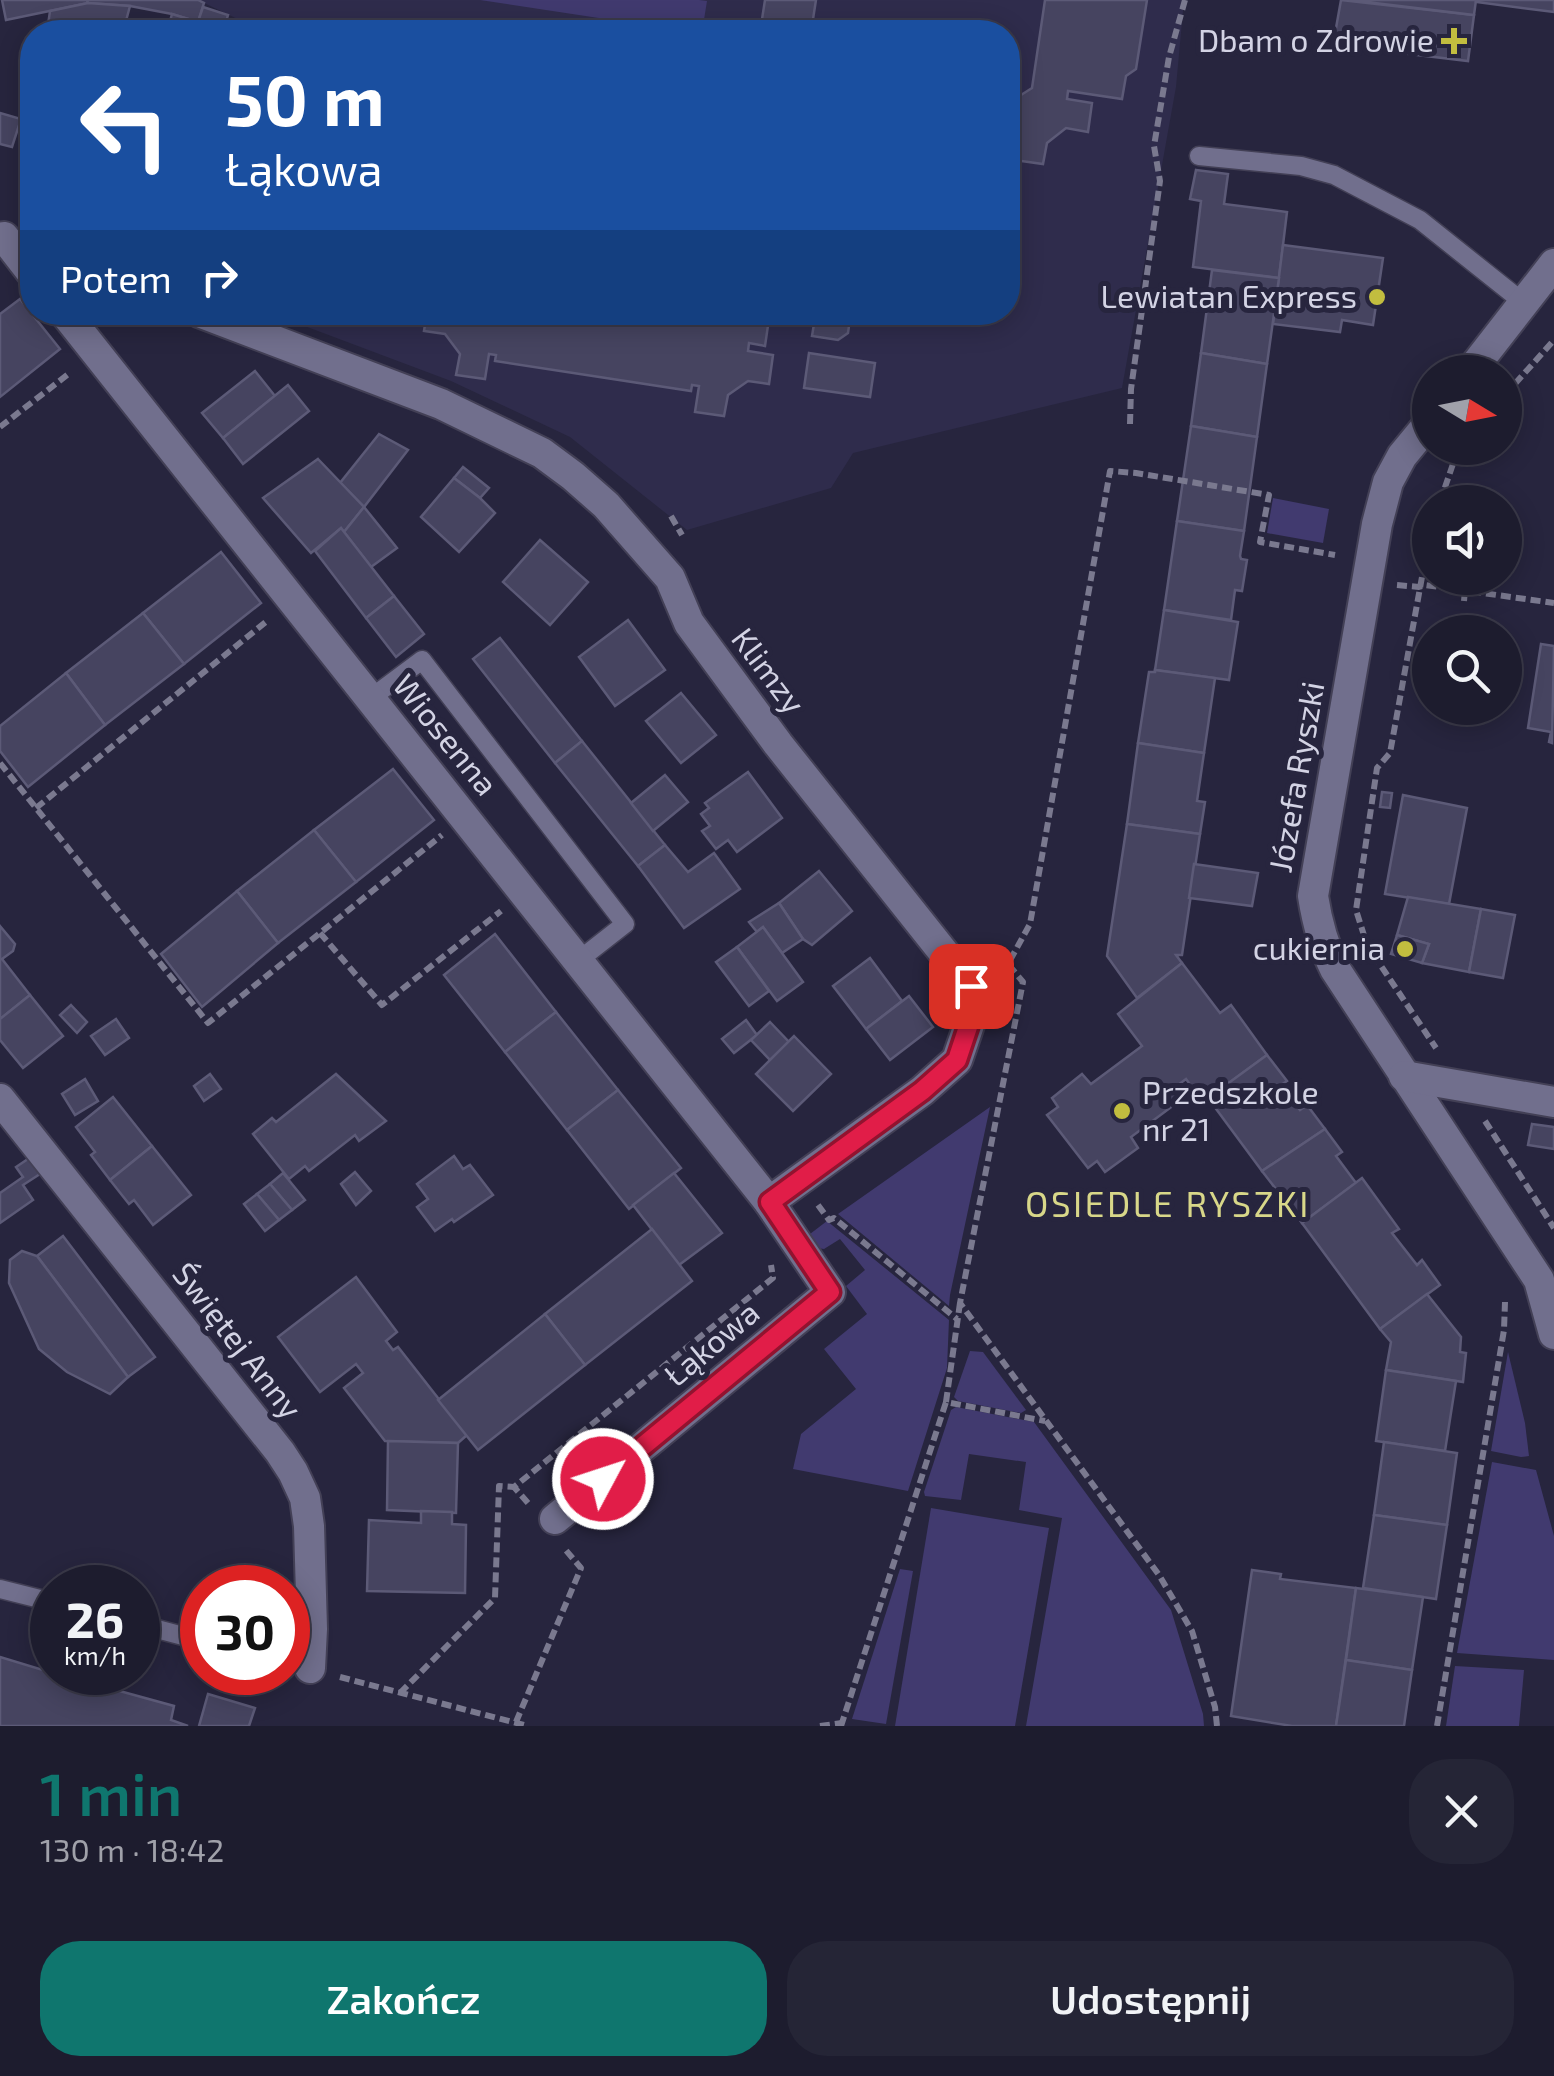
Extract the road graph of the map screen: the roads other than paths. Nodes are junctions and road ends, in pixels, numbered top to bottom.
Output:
1 (1200, 156) dead end
2 (2, 236) edge
3 (20, 258) edge
4 (1554, 264) edge
5 (1524, 303) junction
6 (74, 325) edge
7 (233, 325) edge
8 (1483, 355) edge
9 (1412, 444) edge
10 (372, 698) junction
11 (580, 960) junction
12 (1404, 1076) junction
13 (0, 1098) edge
14 (1554, 1102) edge
15 (770, 1202) junction
16 (1554, 1334) edge
17 (550, 1525) road end
18 (0, 1589) edge
19 (30, 1596) edge
20 (310, 1635) edge

1 - 5 lane
2 - 3 street
4 - 5 street
5 - 8 street
6 - 10 street, Wiosenna
7 - 15 street, Klimzy
9 - 12 street, Józefa Ryszki
10 - 11 street, Wiosenna
10 - 11 lane
11 - 15 street, Wiosenna
12 - 14 street
12 - 16 street, Józefa Ryszki
13 - 20 street, Świętej Anny
15 - 17 street, Łąkowa
18 - 19 lane

